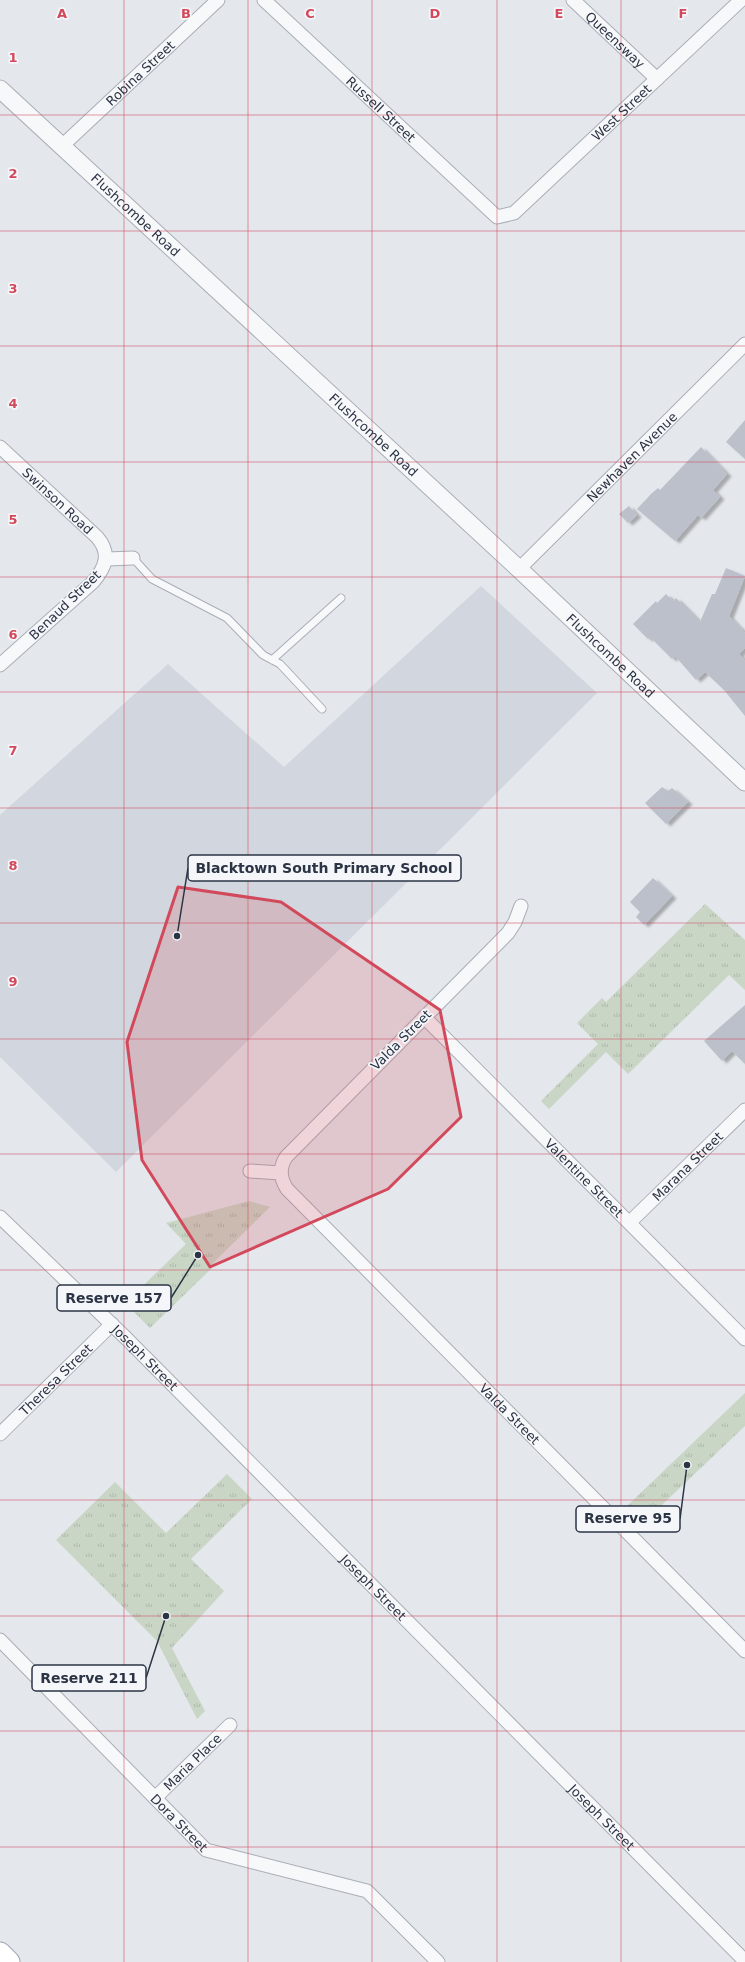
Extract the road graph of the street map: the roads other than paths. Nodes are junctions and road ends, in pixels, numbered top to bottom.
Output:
1 (218, 0) edge
2 (264, 0) edge
3 (572, 0) edge
4 (742, 0) edge
5 (657, 79) junction
6 (0, 89) edge
7 (62, 146) junction
8 (497, 217) joint
9 (745, 344) edge
10 (0, 448) edge
11 (133, 558) joint
12 (107, 559) junction
13 (519, 569) junction
14 (341, 598) dead end
15 (272, 660) junction
16 (0, 665) edge
17 (322, 709) dead end
18 (745, 782) edge
19 (521, 906) dead end
20 (424, 1017) junction
21 (745, 1110) edge
22 (250, 1171) dead end
23 (281, 1173) junction
24 (0, 1217) edge
25 (630, 1222) junction
26 (112, 1324) junction
27 (745, 1339) edge
28 (0, 1434) edge
29 (0, 1640) edge
30 (745, 1651) edge
31 (230, 1725) dead end
32 (155, 1798) junction
33 (0, 1953) edge
34 (745, 1961) edge
35 (9, 1962) edge
36 (438, 1962) edge

1 - 7 street, Robina Street
2 - 8 street, Russell Street
3 - 5 street, Queensway
4 - 5 street, West Street
5 - 8 street, West Street
6 - 7 street, Flushcombe Road
7 - 13 street, Flushcombe Road
9 - 13 street, Newhaven Avenue
10 - 12 street, Swinson Road
11 - 12 street
11 - 15 lane
12 - 16 street, Benaud Street
13 - 18 street, Flushcombe Road
14 - 15 lane
15 - 17 lane
19 - 20 street, Valda Street
20 - 23 street, Valda Street
20 - 25 street, Valentine Street
21 - 25 street, Marana Street
22 - 23 street
23 - 30 street, Valda Street
24 - 26 street, Joseph Street
25 - 27 street, Valentine Street
26 - 28 street, Theresa Street
26 - 34 street, Joseph Street
29 - 32 street, Dora Street
31 - 32 street, Maria Place
32 - 36 street, Dora Street
33 - 35 main road

